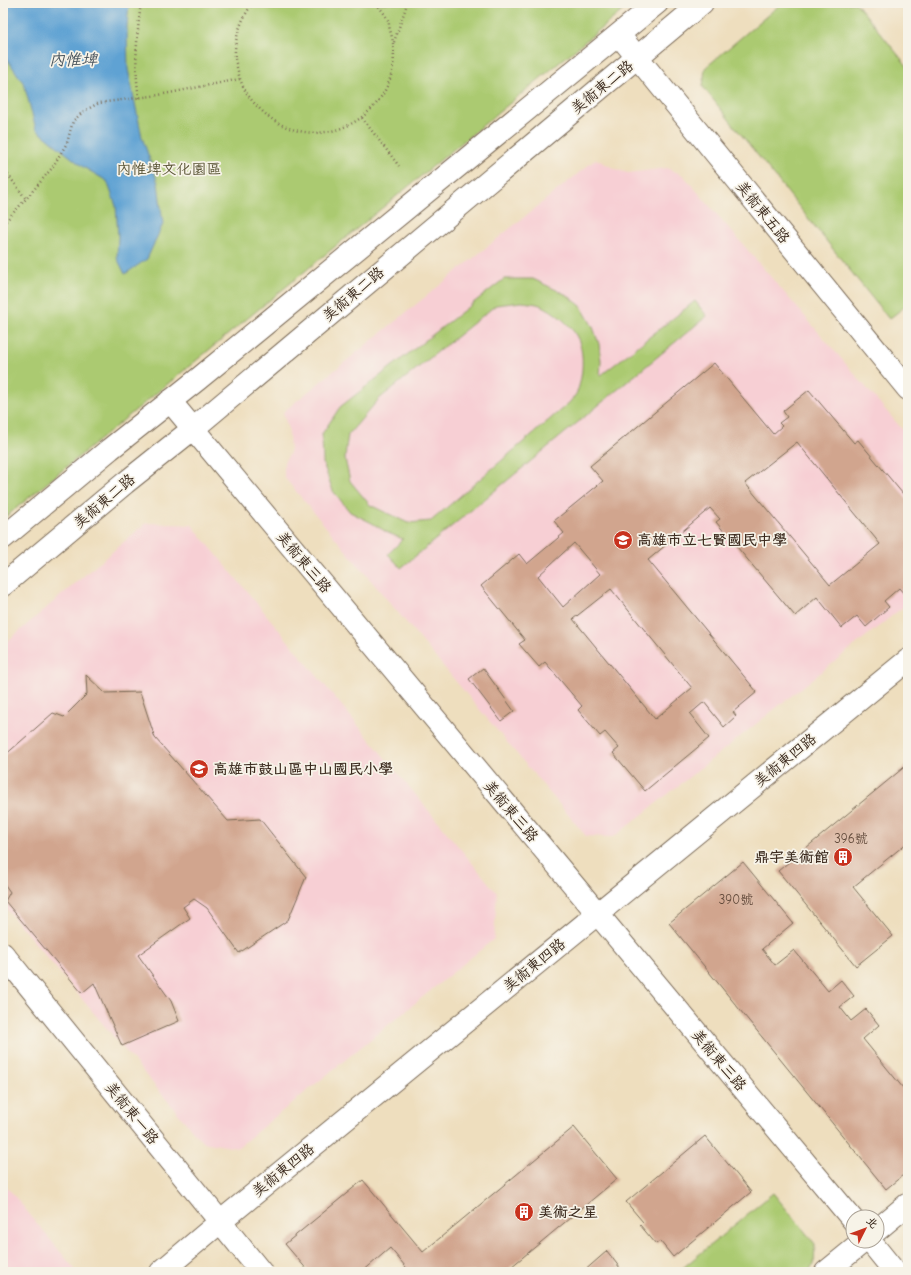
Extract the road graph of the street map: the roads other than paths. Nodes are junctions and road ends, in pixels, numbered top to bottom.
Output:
1 (657, 3) edge
2 (702, 3) edge
3 (618, 35) junction
4 (638, 58) junction
5 (908, 389) edge
6 (170, 401) junction
7 (194, 428) junction
8 (3, 538) edge
9 (3, 585) edge
10 (908, 660) edge
11 (597, 914) junction
12 (3, 954) edge
13 (908, 1204) edge
14 (845, 1210) edge
15 (220, 1222) junction
16 (885, 1223) edge
17 (854, 1249) edge
18 (876, 1249) edge
19 (161, 1272) edge
20 (261, 1272) edge
21 (826, 1272) edge
22 (895, 1272) edge

1 - 3 street, 美術東二路
2 - 4 street, 美術東二路
3 - 4 street, 美術東五路
3 - 6 street, 美術東二路
4 - 5 street, 美術東五路
4 - 7 street, 美術東二路
6 - 7 street, 美術東三路
6 - 8 street, 美術東二路
7 - 9 street, 美術東二路
7 - 11 street, 美術東三路
10 - 11 street, 美術東四路
11 - 14 street, 美術東三路
11 - 15 street, 美術東四路
12 - 15 street, 美術東一路
13 - 16 street
15 - 19 street, 美術東四路
15 - 20 street, 美術東一路
17 - 21 street
18 - 22 street

